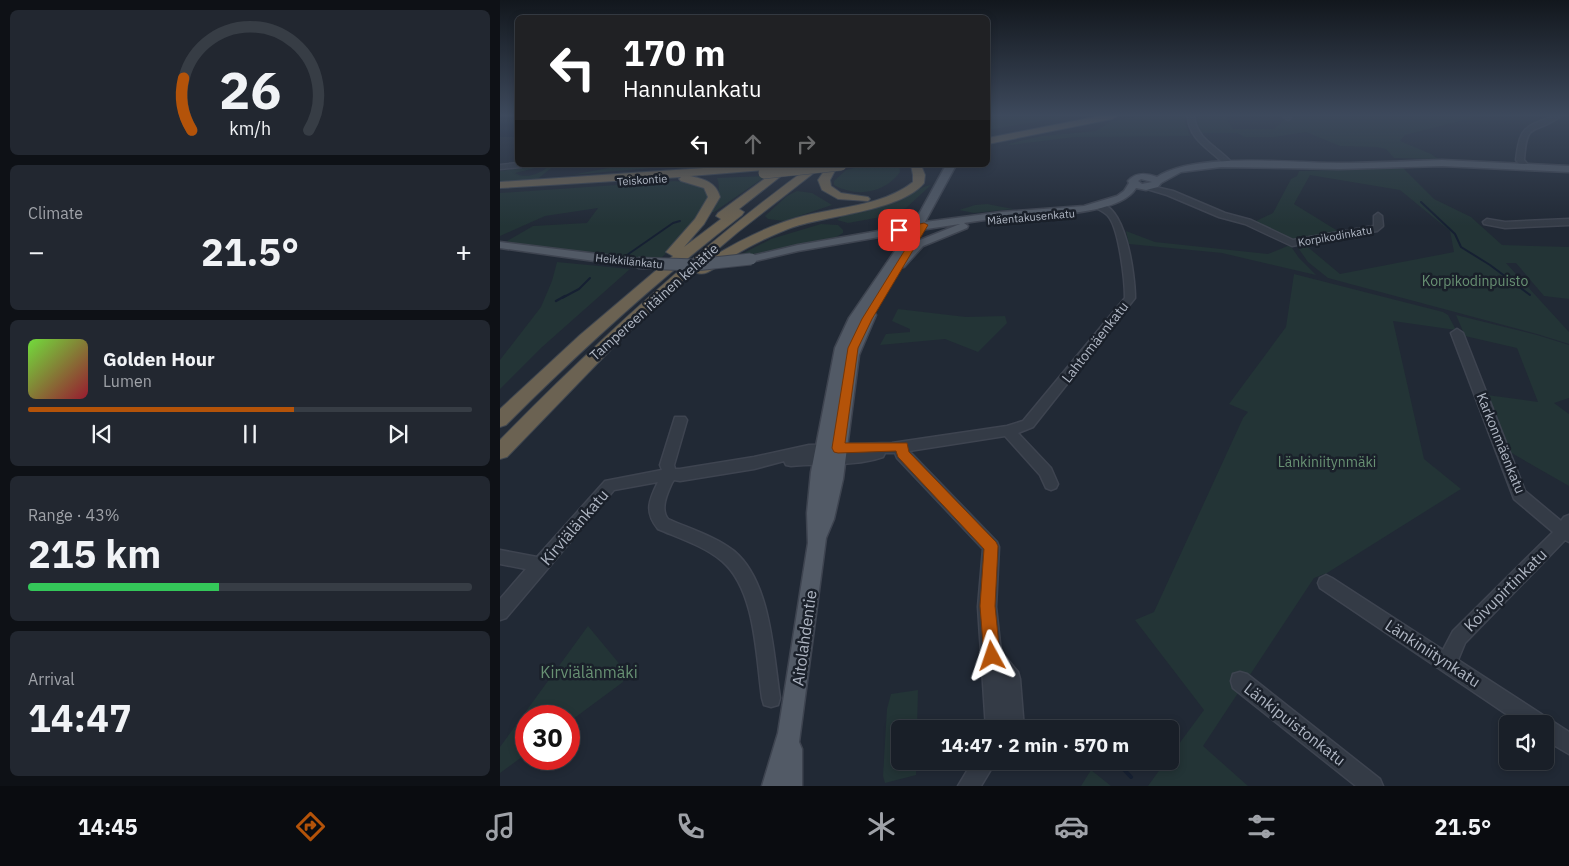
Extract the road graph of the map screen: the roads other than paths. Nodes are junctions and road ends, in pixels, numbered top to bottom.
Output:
1 (1216, 153) edge
2 (1521, 153) edge
3 (1224, 162) junction
4 (515, 165) edge
5 (500, 166) edge
6 (1525, 166) junction
7 (720, 167) edge
8 (776, 167) edge
9 (787, 167) edge
10 (793, 167) edge
11 (799, 167) edge
12 (810, 167) edge
13 (816, 167) edge
14 (832, 167) edge
15 (908, 167) edge
16 (917, 167) edge
17 (950, 167) edge
18 (957, 167) edge
19 (707, 169) edge
20 (745, 169) junction
21 (764, 170) junction
22 (1569, 170) edge
23 (677, 178) junction
24 (1151, 183) junction
25 (500, 185) edge
26 (500, 189) edge
27 (939, 204) junction
28 (1101, 208) junction
29 (1378, 216) dead end
30 (996, 218) junction
31 (1487, 222) dead end
32 (1569, 222) edge
33 (918, 228) junction
34 (861, 236) junction
35 (500, 245) edge
36 (828, 247) junction
37 (670, 256) junction
38 (755, 259) junction
39 (899, 260) junction
40 (628, 322) junction
41 (1457, 332) dead end
42 (519, 401) junction
43 (500, 420) edge
44 (680, 420) dead end
45 (1008, 431) junction
46 (897, 447) junction
47 (500, 452) edge
48 (830, 454) junction
49 (670, 474) junction
50 (1051, 484) dead end
51 (1567, 529) edge
52 (500, 557) edge
53 (542, 565) junction
54 (1326, 583) dead end
55 (500, 612) edge
56 (992, 656) junction
57 (1447, 662) junction
58 (1240, 681) dead end
59 (771, 698) dead end
60 (1526, 715) edge
61 (996, 720) edge
62 (1013, 720) edge
63 (790, 733) junction
64 (1554, 734) edge
65 (1569, 744) edge
66 (980, 770) edge
67 (775, 786) edge
68 (789, 786) edge
69 (968, 786) edge
70 (1373, 786) edge

1 - 3 street
2 - 6 street
3 - 6 main road, Mäentakusenkatu
3 - 24 main road, Mäentakusenkatu
4 - 5 street
6 - 22 main road, Mäentakusenkatu
7 - 20 highway
8 - 21 highway, Teiskontie
9 - 37 highway
10 - 21 highway, Teiskontie, bridge
11 - 42 highway, Tampereen itäinen kehätie
12 - 21 highway, bridge
13 - 40 highway, Tampereen itäinen kehätie
14 - 15 highway
16 - 40 highway
17 - 27 main road, Aitolahdentie
18 - 27 main road, Aitolahdentie
19 - 20 highway, Teiskontie
19 - 21 highway, Teiskontie
19 - 23 highway, Teiskontie
19 - 25 highway, Teiskontie
20 - 21 highway, Teiskontie
23 - 26 highway, Teiskontie
23 - 37 highway
24 - 28 main road, Mäentakusenkatu
24 - 28 main road, Mäentakusenkatu
24 - 29 street, Korpikodinkatu
27 - 30 main road
27 - 33 main road, Aitolahdentie
27 - 34 main road
28 - 30 main road, Mäentakusenkatu
28 - 45 street, Lahtomäenkatu
30 - 33 main road, Mäentakusenkatu
30 - 39 main road
31 - 32 street
33 - 34 main road, Heikkilänkatu
33 - 36 main road, Heikkilänkatu
33 - 39 main road, Aitolahdentie
34 - 38 main road, Heikkilänkatu
35 - 38 main road, Heikkilänkatu, bridge
36 - 38 main road, Heikkilänkatu
36 - 39 main road
37 - 42 highway
39 - 48 main road, Aitolahdentie
40 - 47 highway, Tampereen itäinen kehätie
41 - 51 street, Karkonmäenkatu
42 - 43 highway, Tampereen itäinen kehätie
44 - 49 street
45 - 46 street, Lahtomäenkatu
45 - 50 street
46 - 48 street, Kirviälänkatu
46 - 56 street
48 - 49 street, Kirviälänkatu
48 - 63 main road, Aitolahdentie
49 - 53 street, Kirviälänkatu
49 - 59 street
51 - 57 street, Koivupirtinkatu
52 - 53 street
53 - 55 street, Kirviälänkatu
54 - 57 street, Länkiniitynkatu
56 - 61 street
56 - 62 street
57 - 60 street, Länkiniitynkatu
58 - 70 street, Länkipuistonkatu
63 - 67 main road, Aitolahdentie
63 - 68 main road, Aitolahdentie
64 - 65 street
66 - 69 street

